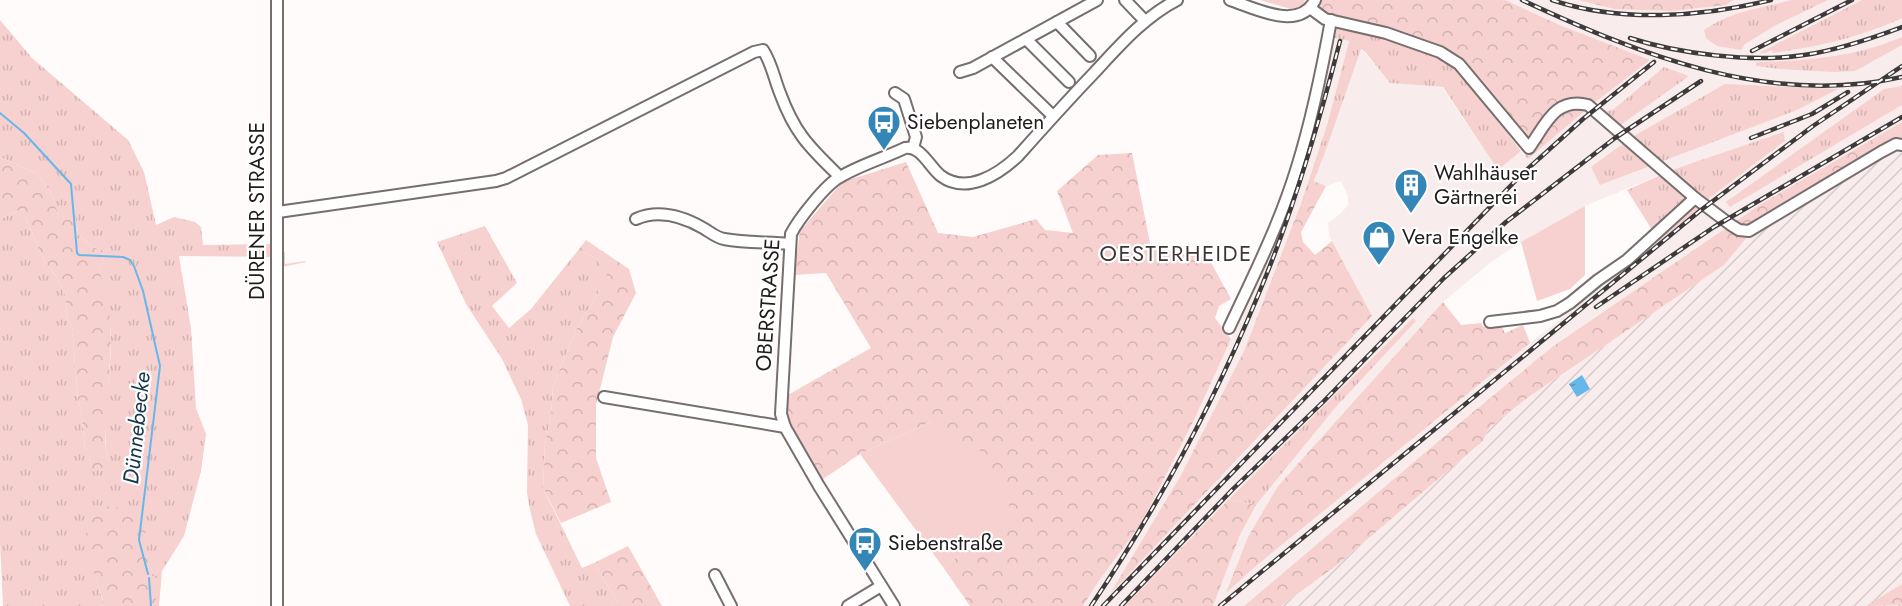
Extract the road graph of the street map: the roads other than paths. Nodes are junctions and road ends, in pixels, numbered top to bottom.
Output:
1 (277, 0) edge
2 (1097, 0) edge
3 (1125, 0) edge
4 (1177, 0) edge
5 (1230, 0) edge
6 (1312, 4) edge
7 (1331, 20) junction
8 (1145, 21) junction
9 (1057, 22) junction
10 (1026, 39) junction
11 (992, 57) junction
12 (1095, 60) junction
13 (960, 72) dead end
14 (1070, 82) dead end
15 (896, 93) dead end
16 (1053, 116) junction
17 (1902, 145) edge
18 (913, 148) junction
19 (838, 177) junction
20 (1695, 198) junction
21 (278, 212) junction
22 (636, 219) dead end
23 (790, 244) junction
24 (1490, 322) dead end
25 (1229, 328) dead end
26 (604, 397) dead end
27 (785, 427) junction
28 (715, 575) dead end
29 (881, 586) junction
30 (277, 606) edge
31 (731, 606) edge
32 (848, 606) edge
33 (894, 606) edge

1 - 21 street, DÜRENER STRASSE
2 - 9 street
3 - 8 street
4 - 8 street
5 - 6 street
6 - 7 street
7 - 20 street
7 - 25 street
8 - 12 street
9 - 10 street
9 - 12 street
10 - 11 street
10 - 14 street
11 - 13 street
11 - 16 street
12 - 16 street
15 - 18 street
16 - 18 street
17 - 20 street
18 - 19 street, OBERSTRASSE
19 - 21 street
19 - 23 street, OBERSTRASSE
20 - 24 street
21 - 30 street, DÜRENER STRASSE
22 - 23 street
23 - 27 street, OBERSTRASSE
26 - 27 street
27 - 29 street, OBERSTRASSE
28 - 31 street
29 - 32 street
29 - 33 street, OBERSTRASSE

